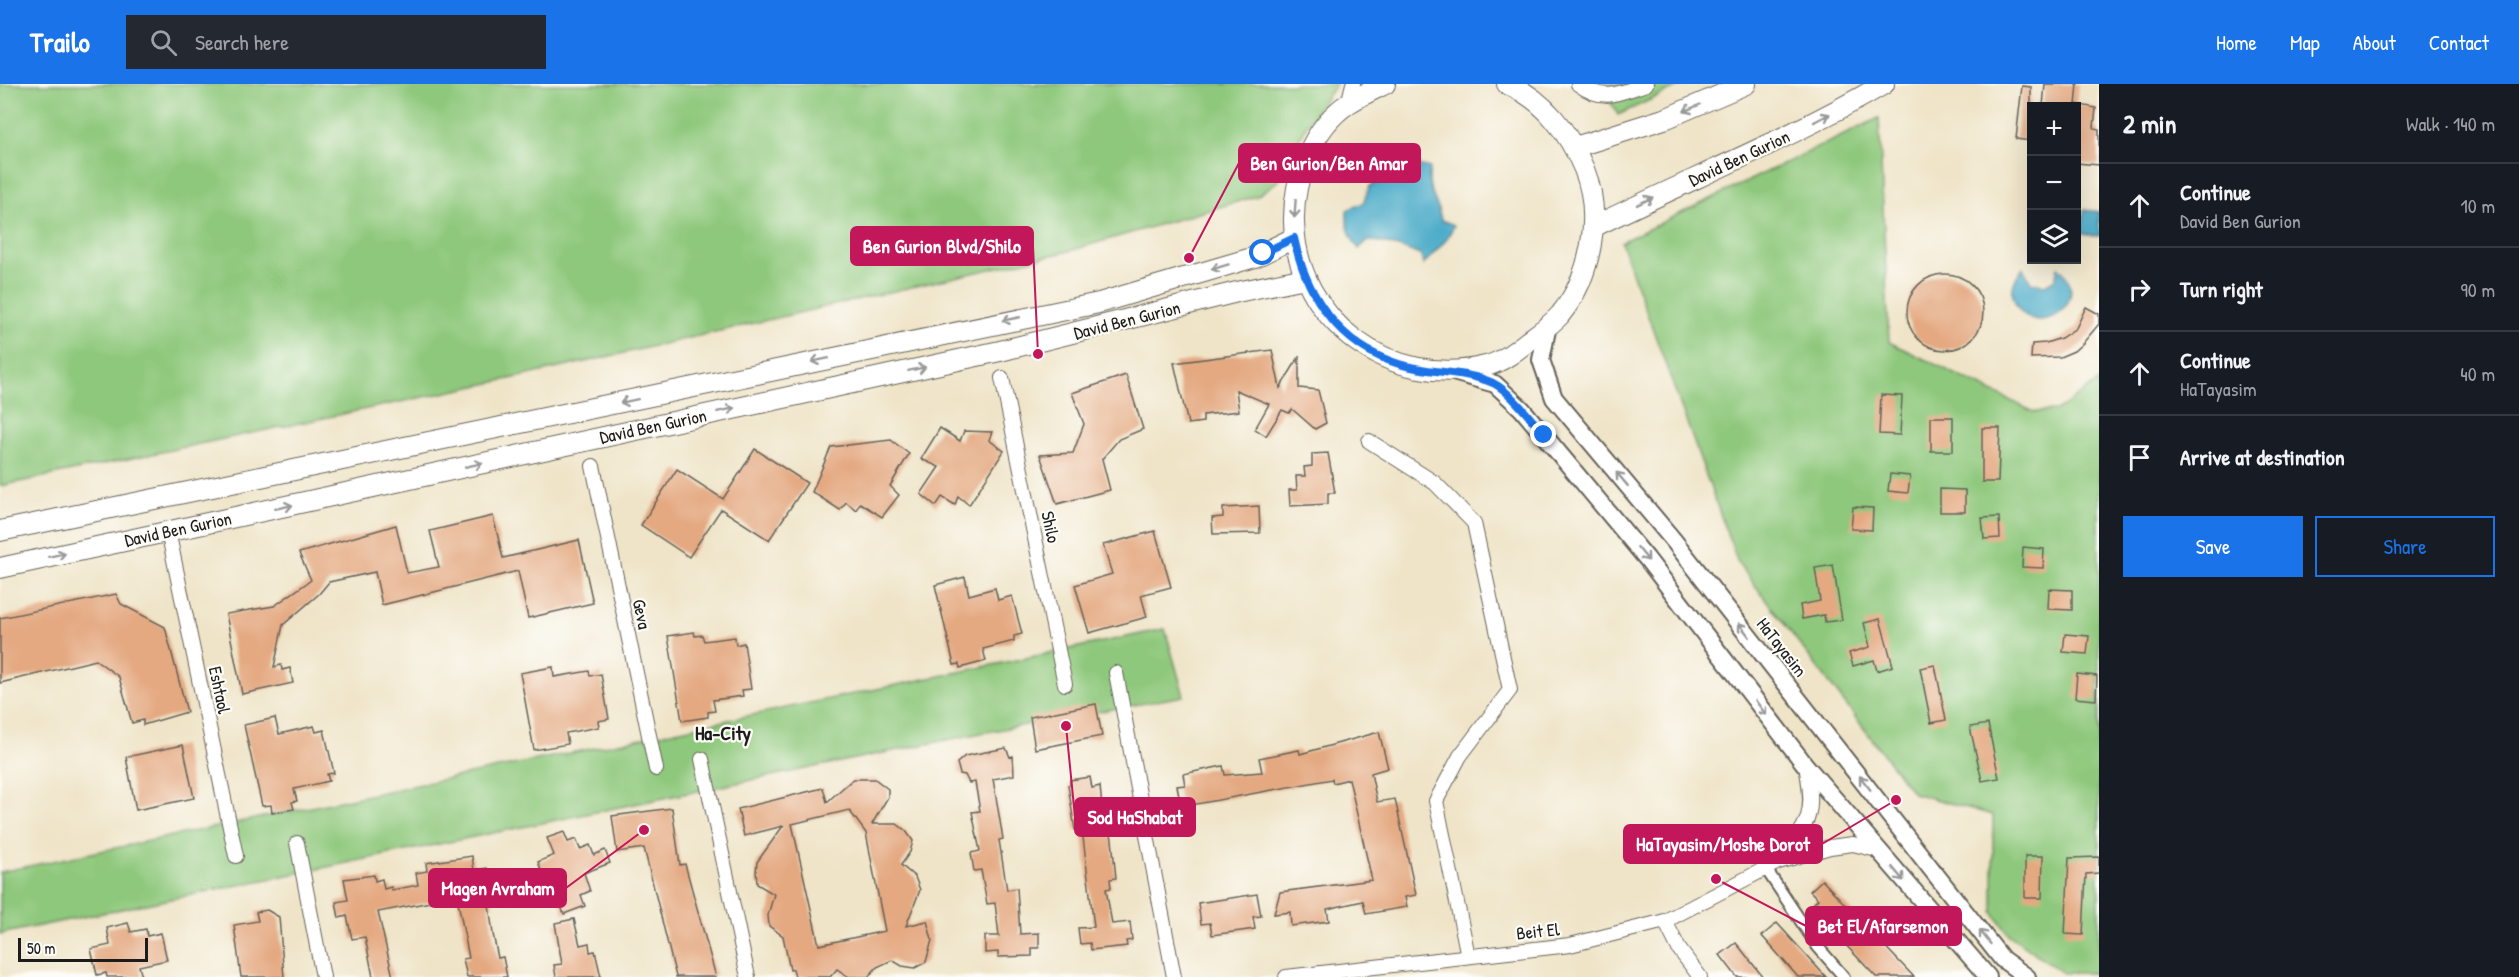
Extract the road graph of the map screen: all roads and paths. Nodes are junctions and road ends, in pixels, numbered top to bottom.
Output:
1 (1353, 84) edge
2 (1385, 84) edge
3 (1507, 84) edge
4 (1578, 84) edge
5 (1646, 84) edge
6 (1746, 84) edge
7 (1884, 84) edge
8 (1348, 104) junction
9 (1575, 147) junction
10 (1593, 227) junction
11 (1294, 238) junction
12 (1305, 278) junction
13 (1548, 325) junction
14 (1453, 372) junction
15 (1002, 378) dead end
16 (1369, 441) dead end
17 (592, 466) dead end
18 (0, 531) edge
19 (168, 531) junction
20 (0, 568) edge
21 (1116, 673) dead end
22 (1065, 684) dead end
23 (702, 759) dead end
24 (1806, 766) junction
25 (656, 769) dead end
26 (297, 843) dead end
27 (1877, 850) junction
28 (236, 856) dead end
29 (1772, 865) junction
30 (1665, 921) junction
31 (1468, 956) junction
32 (323, 977) edge
33 (748, 977) edge
34 (1174, 977) edge
35 (1286, 977) edge
36 (1700, 977) edge
37 (1844, 977) edge
38 (1988, 977) edge
39 (2026, 977) edge

1 - 8 street
2 - 8 main road
3 - 9 main road
4 - 5 street
6 -> 9 main road
10 -> 7 main road, David Ben Gurion
8 -> 11 main road
9 - 10 main road
10 - 13 main road
11 - 12 main road
11 -> 18 main road, David Ben Gurion
12 - 14 main road
19 -> 12 main road, David Ben Gurion
13 - 14 main road
39 -> 13 street, HaTayasim
14 -> 24 street
15 - 22 street, Shilo
16 - 31 street
17 - 25 street, Geva
20 -> 19 main road, David Ben Gurion
19 - 28 street, Eshtaol
21 - 34 street
23 - 33 street
24 - 27 street
24 - 29 street, Beit El
26 - 32 street
27 - 29 street, Beit El
27 -> 38 street
29 - 30 street, Beit El
29 - 37 street
30 - 31 street, Beit El
30 - 36 street
31 - 35 street, Beit El

